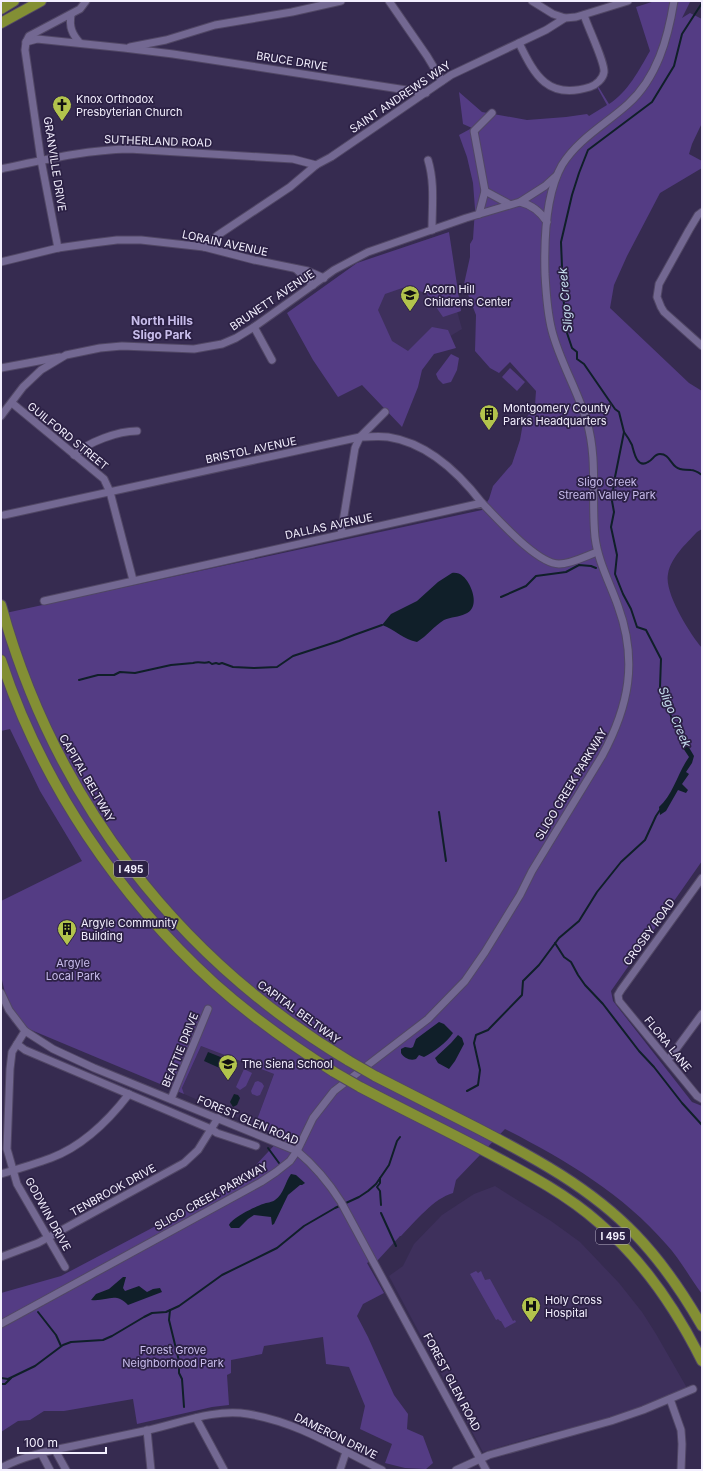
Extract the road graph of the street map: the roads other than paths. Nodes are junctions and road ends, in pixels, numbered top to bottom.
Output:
1 (14, 1) edge
2 (41, 1) edge
3 (86, 1) edge
4 (341, 1) edge
5 (389, 1) edge
6 (532, 1) edge
7 (628, 1) edge
8 (674, 1) edge
9 (1, 8) edge
10 (23, 11) junction
11 (71, 15) junction
12 (584, 15) junction
13 (565, 18) junction
14 (1, 23) edge
15 (1, 27) edge
16 (26, 42) junction
17 (154, 42) junction
18 (80, 43) junction
19 (519, 43) junction
20 (124, 48) junction
21 (154, 52) junction
22 (442, 81) junction
23 (426, 93) junction
24 (492, 113) dead end
25 (41, 160) junction
26 (428, 160) dead end
27 (316, 165) junction
28 (1, 169) edge
29 (558, 174) junction
30 (485, 191) junction
31 (520, 202) junction
32 (509, 204) junction
33 (702, 212) edge
34 (479, 214) junction
35 (547, 222) junction
36 (432, 230) junction
37 (204, 247) junction
38 (58, 248) junction
39 (1, 262) edge
40 (294, 268) junction
41 (324, 278) junction
42 (313, 285) junction
43 (254, 327) junction
44 (702, 345) edge
45 (66, 355) junction
46 (272, 360) dead end
47 (1, 368) edge
48 (12, 403) junction
49 (385, 412) dead end
50 (1, 416) edge
51 (137, 431) dead end
52 (360, 437) junction
53 (74, 455) junction
54 (110, 492) junction
55 (482, 503) junction
56 (4, 515) dead end
57 (341, 534) junction
58 (597, 552) junction
59 (133, 580) junction
60 (44, 601) dead end
61 (1, 605) edge
62 (1, 660) edge
63 (702, 878) edge
64 (1, 996) edge
65 (620, 1000) joint
66 (208, 1009) dead end
67 (702, 1014) edge
68 (25, 1032) junction
69 (17, 1044) junction
70 (668, 1060) junction
71 (129, 1094) junction
72 (171, 1099) junction
73 (702, 1099) edge
74 (1, 1104) edge
75 (9, 1104) junction
76 (218, 1118) junction
77 (211, 1129) junction
78 (256, 1146) dead end
79 (297, 1151) junction
80 (13, 1170) junction
81 (1, 1174) edge
82 (48, 1238) junction
83 (1, 1257) edge
84 (65, 1267) dead end
85 (1, 1324) edge
86 (702, 1326) edge
87 (702, 1361) edge
88 (693, 1389) dead end
89 (670, 1399) junction
90 (196, 1418) junction
91 (147, 1430) junction
92 (55, 1450) junction
93 (346, 1452) junction
94 (41, 1453) junction
95 (480, 1458) junction
96 (1, 1468) edge
97 (50, 1470) edge
98 (66, 1470) edge
99 (151, 1470) edge
100 (224, 1470) edge
101 (340, 1470) edge
102 (382, 1470) edge
103 (456, 1470) edge
104 (486, 1470) edge
105 (680, 1470) edge

1 - 9 highway
2 - 10 highway
3 - 11 street
4 - 17 street
5 - 22 street
6 - 13 street
7 - 12 street, SAINT ANDREWS WAY
8 - 29 street, SLIGO CREEK PARKWAY
10 - 14 highway
10 - 15 highway
11 - 16 street
11 - 18 street
12 - 13 street, SAINT ANDREWS WAY
12 - 19 street
13 - 19 street, SAINT ANDREWS WAY
16 - 18 street, BRUCE DRIVE
16 - 25 street, GRANVILLE DRIVE
17 - 20 street
17 - 21 street
18 - 20 street, BRUCE DRIVE
19 - 22 street, SAINT ANDREWS WAY
20 - 21 street, BRUCE DRIVE
21 - 23 street, BRUCE DRIVE
22 - 23 street, SAINT ANDREWS WAY
23 - 27 street, SAINT ANDREWS WAY
24 - 30 street
25 - 27 street, SUTHERLAND ROAD
25 - 28 street, SUTHERLAND ROAD
25 - 38 street, GRANVILLE DRIVE
26 - 36 street
27 - 37 street, SAINT ANDREWS WAY
29 - 31 street, BRUNETT AVENUE
29 - 35 street, SLIGO CREEK PARKWAY
30 - 32 street
30 - 34 street
31 - 32 street, BRUNETT AVENUE
31 - 35 street
32 - 34 street, BRUNETT AVENUE
33 - 44 street
34 - 36 street, BRUNETT AVENUE
35 - 58 street, SLIGO CREEK PARKWAY
36 - 41 street, BRUNETT AVENUE
37 - 38 street, LORAIN AVENUE
37 - 40 street, LORAIN AVENUE
38 - 39 street, LORAIN AVENUE
40 - 41 street, LORAIN AVENUE
40 - 42 street
41 - 42 street, BRUNETT AVENUE
42 - 43 street, BRUNETT AVENUE
43 - 45 street, BRUNETT AVENUE
43 - 46 street
45 - 47 street
45 - 48 street, BRUNETT AVENUE
48 - 50 street, BRUNETT AVENUE
48 - 53 street, GUILFORD STREET
49 - 52 street
51 - 53 street
52 - 54 street, BRISTOL AVENUE
52 - 55 street, BRISTOL AVENUE
52 - 57 street
53 - 54 street, GUILFORD STREET
54 - 56 street, BRISTOL AVENUE
54 - 59 street, GUILFORD STREET
55 - 57 street, DALLAS AVENUE
55 - 58 street
57 - 59 street, DALLAS AVENUE
58 - 79 street, SLIGO CREEK PARKWAY
59 - 60 street, DALLAS AVENUE
61 - 86 highway, CAPITAL BELTWAY / I 495, bridge
62 - 87 highway, I 495, bridge
63 - 65 street, CROSBY ROAD
64 - 68 street, FOREST GLEN ROAD
65 - 70 street, FLORA LANE
66 - 72 street, BEATTIE DRIVE
67 - 70 street
68 - 69 street, GODWIN DRIVE
68 - 72 street, FOREST GLEN ROAD
69 - 71 street, FOREST GLEN ROAD
69 - 75 street, GODWIN DRIVE
70 - 73 street, FLORA LANE
71 - 77 street, FOREST GLEN ROAD
71 - 80 street
72 - 76 street, FOREST GLEN ROAD
74 - 75 street
75 - 80 street, GODWIN DRIVE
76 - 77 street, TENBROOK DRIVE
76 - 79 street, FOREST GLEN ROAD
77 - 78 street, FOREST GLEN ROAD
77 - 82 street, TENBROOK DRIVE
79 - 85 street, SLIGO CREEK PARKWAY
79 - 95 street, FOREST GLEN ROAD
80 - 81 street
80 - 82 street, GODWIN DRIVE
82 - 83 street, TENBROOK DRIVE
82 - 84 street, GODWIN DRIVE
88 - 89 street
89 - 95 street
89 - 105 street
90 - 91 street, DAMERON DRIVE
90 - 93 street, DAMERON DRIVE
90 - 100 street
91 - 92 street, DAMERON DRIVE
91 - 99 street
92 - 94 street, DAMERON DRIVE
92 - 98 street
93 - 101 street
93 - 102 street, DAMERON DRIVE
94 - 96 street, DAMERON DRIVE
94 - 97 street
95 - 103 street
95 - 104 street, FOREST GLEN ROAD

